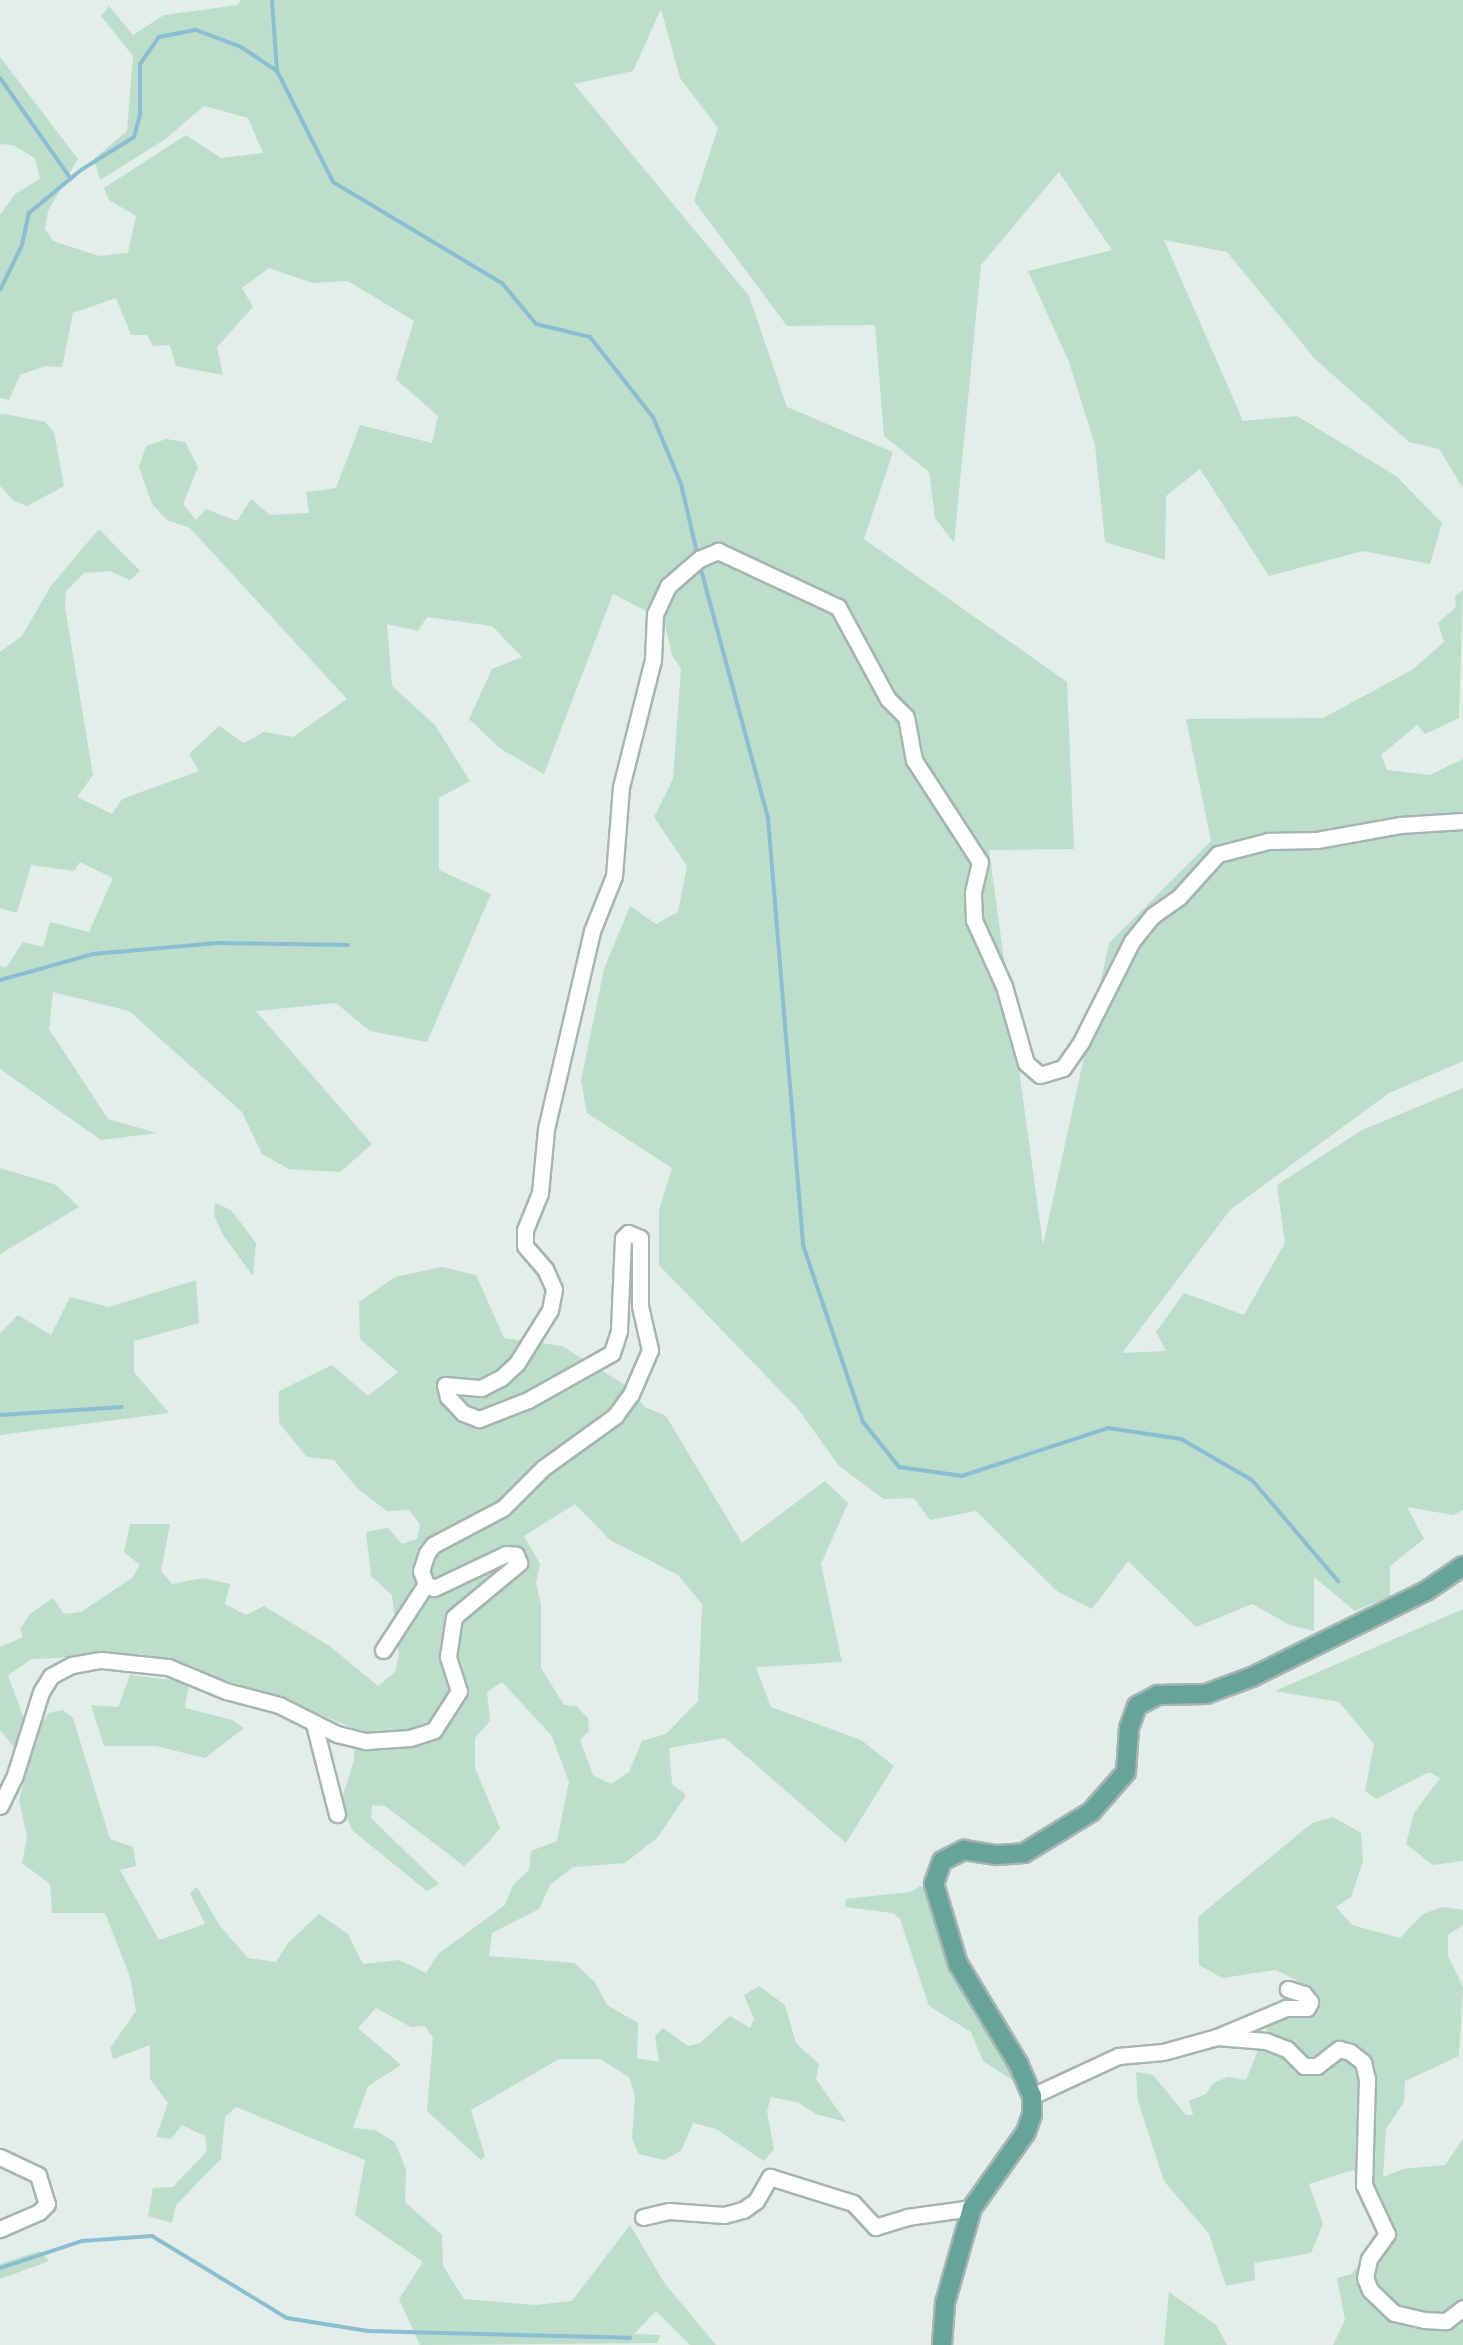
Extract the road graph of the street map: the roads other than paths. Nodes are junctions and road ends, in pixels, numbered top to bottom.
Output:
1 (1463, 821) edge
2 (1463, 1566) edge
3 (426, 1584) junction
4 (382, 1650) dead end
5 (314, 1724) junction
6 (0, 1806) edge
7 (337, 1814) dead end
8 (1288, 1989) dead end
9 (1217, 2036) junction
10 (1032, 2096) junction
11 (0, 2157) edge
12 (972, 2208) junction
13 (643, 2217) dead end
14 (0, 2229) edge
15 (1463, 2308) edge
16 (942, 2345) edge

1 - 3 street
2 - 10 main road
3 - 4 street
3 - 5 street
5 - 6 street
5 - 7 street
8 - 9 street
9 - 10 street
9 - 15 street
10 - 12 main road
11 - 14 street
12 - 13 street
12 - 16 main road

